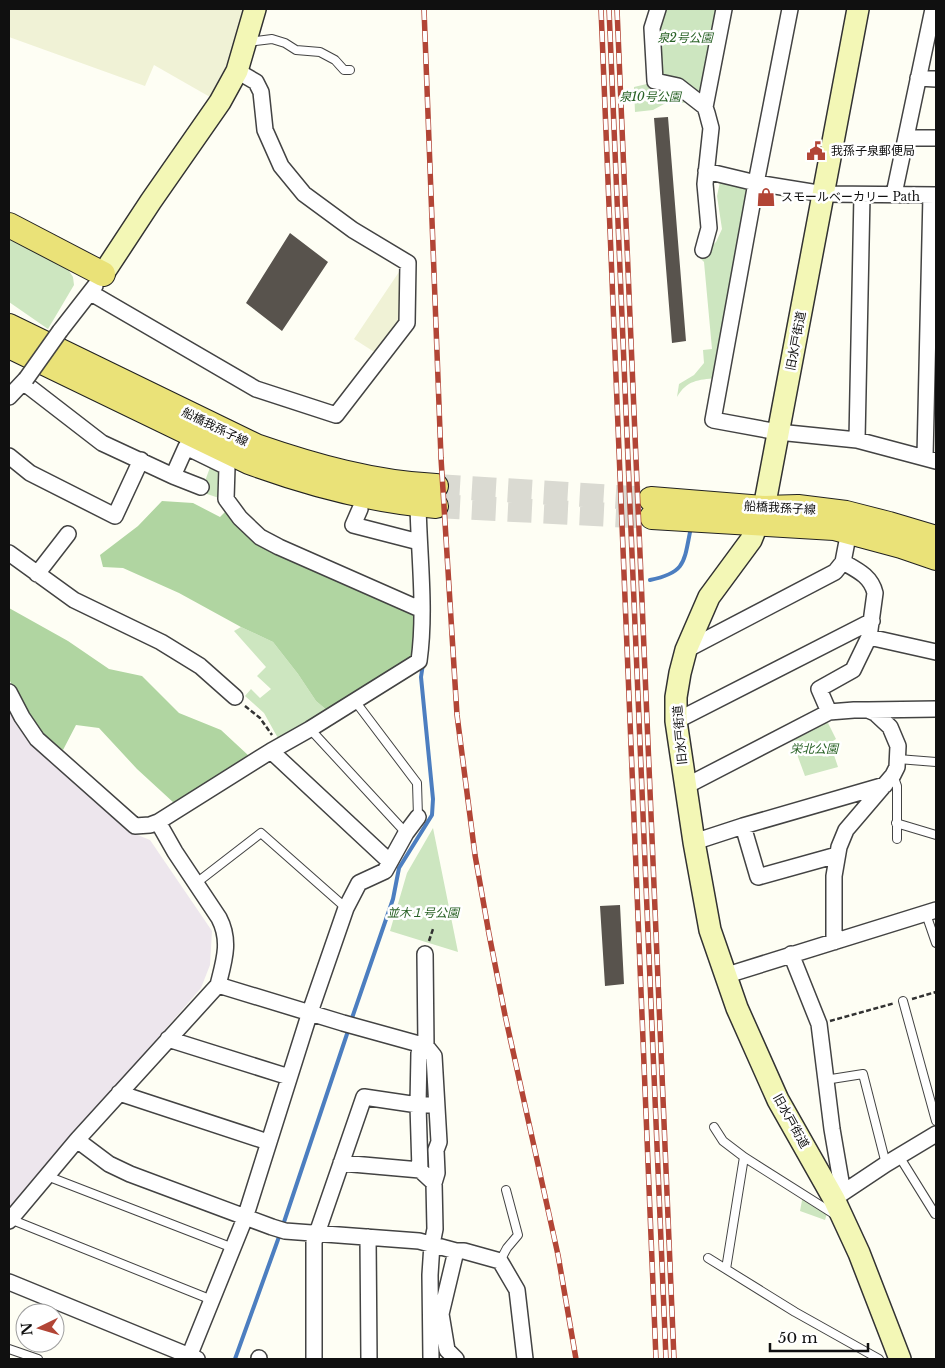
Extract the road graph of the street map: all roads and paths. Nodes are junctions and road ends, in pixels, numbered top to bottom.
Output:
1 (255, 9) edge
2 (658, 9) edge
3 (724, 9) edge
4 (790, 9) edge
5 (858, 9) edge
6 (933, 9) edge
7 (246, 42) junction
8 (350, 70) dead end
9 (237, 71) junction
10 (918, 78) junction
11 (936, 79) edge
12 (705, 107) junction
13 (906, 138) junction
14 (936, 138) edge
15 (706, 172) junction
16 (756, 183) junction
17 (824, 194) junction
18 (894, 194) junction
19 (862, 195) junction
20 (934, 195) edge
21 (9, 225) edge
22 (704, 250) dead end
23 (97, 284) junction
24 (13, 339) edge
25 (932, 361) edge
26 (24, 380) junction
27 (9, 398) edge
28 (778, 432) junction
29 (188, 440) junction
30 (858, 440) junction
31 (9, 456) edge
32 (930, 459) edge
33 (141, 460) junction
34 (173, 476) junction
35 (201, 488) dead end
36 (430, 499) junction
37 (651, 508) tunnel mouth
38 (360, 509) dead end
39 (761, 516) junction
40 (849, 531) junction
41 (68, 534) dead end
42 (936, 538) edge
43 (419, 542) junction
44 (9, 553) edge
45 (936, 558) edge
46 (843, 562) junction
47 (37, 574) junction
48 (422, 610) junction
49 (872, 621) junction
50 (869, 637) junction
51 (686, 650) junction
52 (936, 652) edge
53 (9, 692) edge
54 (235, 697) joint
55 (354, 701) junction
56 (936, 709) edge
57 (868, 710) junction
58 (829, 712) junction
59 (676, 721) junction
60 (310, 729) junction
61 (275, 748) junction
62 (898, 759) junction
63 (936, 762) edge
64 (889, 780) junction
65 (686, 786) junction
66 (418, 817) joint
67 (158, 822) junction
68 (896, 823) junction
69 (743, 826) junction
70 (406, 833) junction
71 (936, 835) edge
72 (896, 839) dead end
73 (694, 842) junction
74 (837, 855) junction
75 (390, 862) junction
76 (195, 884) junction
77 (346, 908) junction
78 (931, 912) edge
79 (834, 942) junction
80 (936, 943) edge
81 (425, 954) dead end
82 (791, 954) junction
83 (724, 976) junction
84 (218, 985) junction
85 (936, 992) edge
86 (903, 1001) junction
87 (310, 1012) junction
88 (819, 1024) junction
89 (168, 1039) junction
90 (426, 1046) junction
91 (289, 1077) junction
92 (825, 1080) junction
93 (119, 1093) junction
94 (418, 1105) junction
95 (436, 1105) junction
96 (936, 1121) edge
97 (714, 1127) dead end
98 (936, 1134) edge
99 (77, 1140) junction
100 (268, 1142) junction
101 (744, 1157) junction
102 (893, 1160) junction
103 (341, 1163) junction
104 (420, 1170) junction
105 (47, 1176) junction
106 (434, 1183) junction
107 (506, 1190) dead end
108 (839, 1196) junction
109 (935, 1214) dead end
110 (245, 1218) junction
111 (9, 1220) edge
112 (844, 1220) junction
113 (316, 1234) junction
114 (368, 1237) junction
115 (432, 1244) junction
116 (233, 1248) junction
117 (456, 1251) junction
118 (708, 1258) dead end
119 (500, 1261) junction
120 (726, 1269) junction
121 (9, 1282) edge
122 (212, 1300) junction
123 (9, 1349) edge
124 (192, 1358) edge
125 (38, 1359) edge
126 (314, 1359) edge
127 (369, 1359) edge
128 (431, 1359) edge
129 (456, 1359) edge
130 (524, 1359) edge
131 (879, 1359) edge
132 (900, 1359) edge

1 - 7 street
2 - 12 street
3 - 12 street
4 - 16 street
5 - 17 street, 旧水戸街道
6 - 10 street
7 - 8 lane
7 - 9 street
9 - 23 street
9 - 23 street
10 - 11 street
10 - 13 street
12 - 15 street
13 - 14 street
13 - 18 street
15 - 16 street
15 - 22 street
16 - 17 street
16 - 28 street
17 - 19 street
17 - 28 street, 旧水戸街道
18 - 19 street
18 - 20 street
19 - 30 street
20 - 25 street
21 - 23 main road
23 - 26 street, bridge
24 - 29 main road, 船橋我孫子線
24 - 36 main road, 船橋我孫子線
25 - 32 street
26 - 27 street
26 - 33 street
28 - 30 street
28 - 39 street, 旧水戸街道
29 - 34 street
29 - 36 main road, 船橋我孫子線
29 - 48 street
30 - 32 street
31 - 33 street
33 - 34 street
34 - 35 street
36 - 43 street
37 - 39 main road, 船橋我孫子線
38 - 43 street
39 - 40 main road, 船橋我孫子線
39 - 42 main road, 船橋我孫子線
39 - 51 street, 旧水戸街道
40 - 45 main road, 船橋我孫子線
40 - 46 street
41 - 47 street
43 - 48 street
44 - 47 street
46 - 49 street
46 - 51 street
47 - 54 street
48 - 55 street
49 - 50 street
49 - 59 street
50 - 52 street
50 - 58 street
51 - 59 street, 旧水戸街道
53 - 67 street
54 - 61 path
55 - 60 street
55 - 66 lane
56 - 57 street
57 - 58 street
57 - 62 street
58 - 65 street
59 - 65 street, 旧水戸街道
60 - 61 street
60 - 70 lane
61 - 67 street
61 - 75 street
62 - 63 lane
62 - 64 street
64 - 68 lane
64 - 69 street
64 - 74 street
65 - 73 street, 旧水戸街道
66 - 70 street
67 - 76 street
68 - 71 lane
68 - 72 lane
69 - 73 street
69 - 74 street
70 - 75 street
73 - 83 street, 旧水戸街道
74 - 79 street
75 - 77 street
76 - 77 lane
76 - 84 street
77 - 87 street
78 - 79 street
78 - 80 lane
79 - 82 street
81 - 90 street
82 - 83 street
82 - 88 street
83 - 108 street, 旧水戸街道
84 - 87 street
84 - 89 street
85 - 86 path
86 - 88 path
86 - 96 lane
87 - 90 street
87 - 91 street
88 - 92 street
89 - 91 street
89 - 93 street
90 - 94 street
90 - 95 street
91 - 100 street
92 - 102 lane
92 - 108 street
93 - 99 street
93 - 100 street
94 - 95 street
94 - 103 street
94 - 104 street
95 - 106 street
97 - 101 lane
98 - 102 street
99 - 105 street
99 - 110 street
100 - 110 street
101 - 112 lane
101 - 120 lane
102 - 108 street
102 - 109 lane
103 - 104 street
103 - 113 street
104 - 106 street
105 - 111 street
105 - 116 lane
106 - 115 street
107 - 119 lane
108 - 112 street, 旧水戸街道
110 - 113 street
110 - 116 street
111 - 122 lane
112 - 132 street, 旧水戸街道
113 - 114 street
113 - 126 street
114 - 115 street
114 - 127 street
115 - 117 street
115 - 128 street
116 - 122 street
117 - 119 street
117 - 129 street
118 - 120 lane
119 - 130 street
120 - 131 lane
121 - 124 street
122 - 124 street
123 - 125 lane

